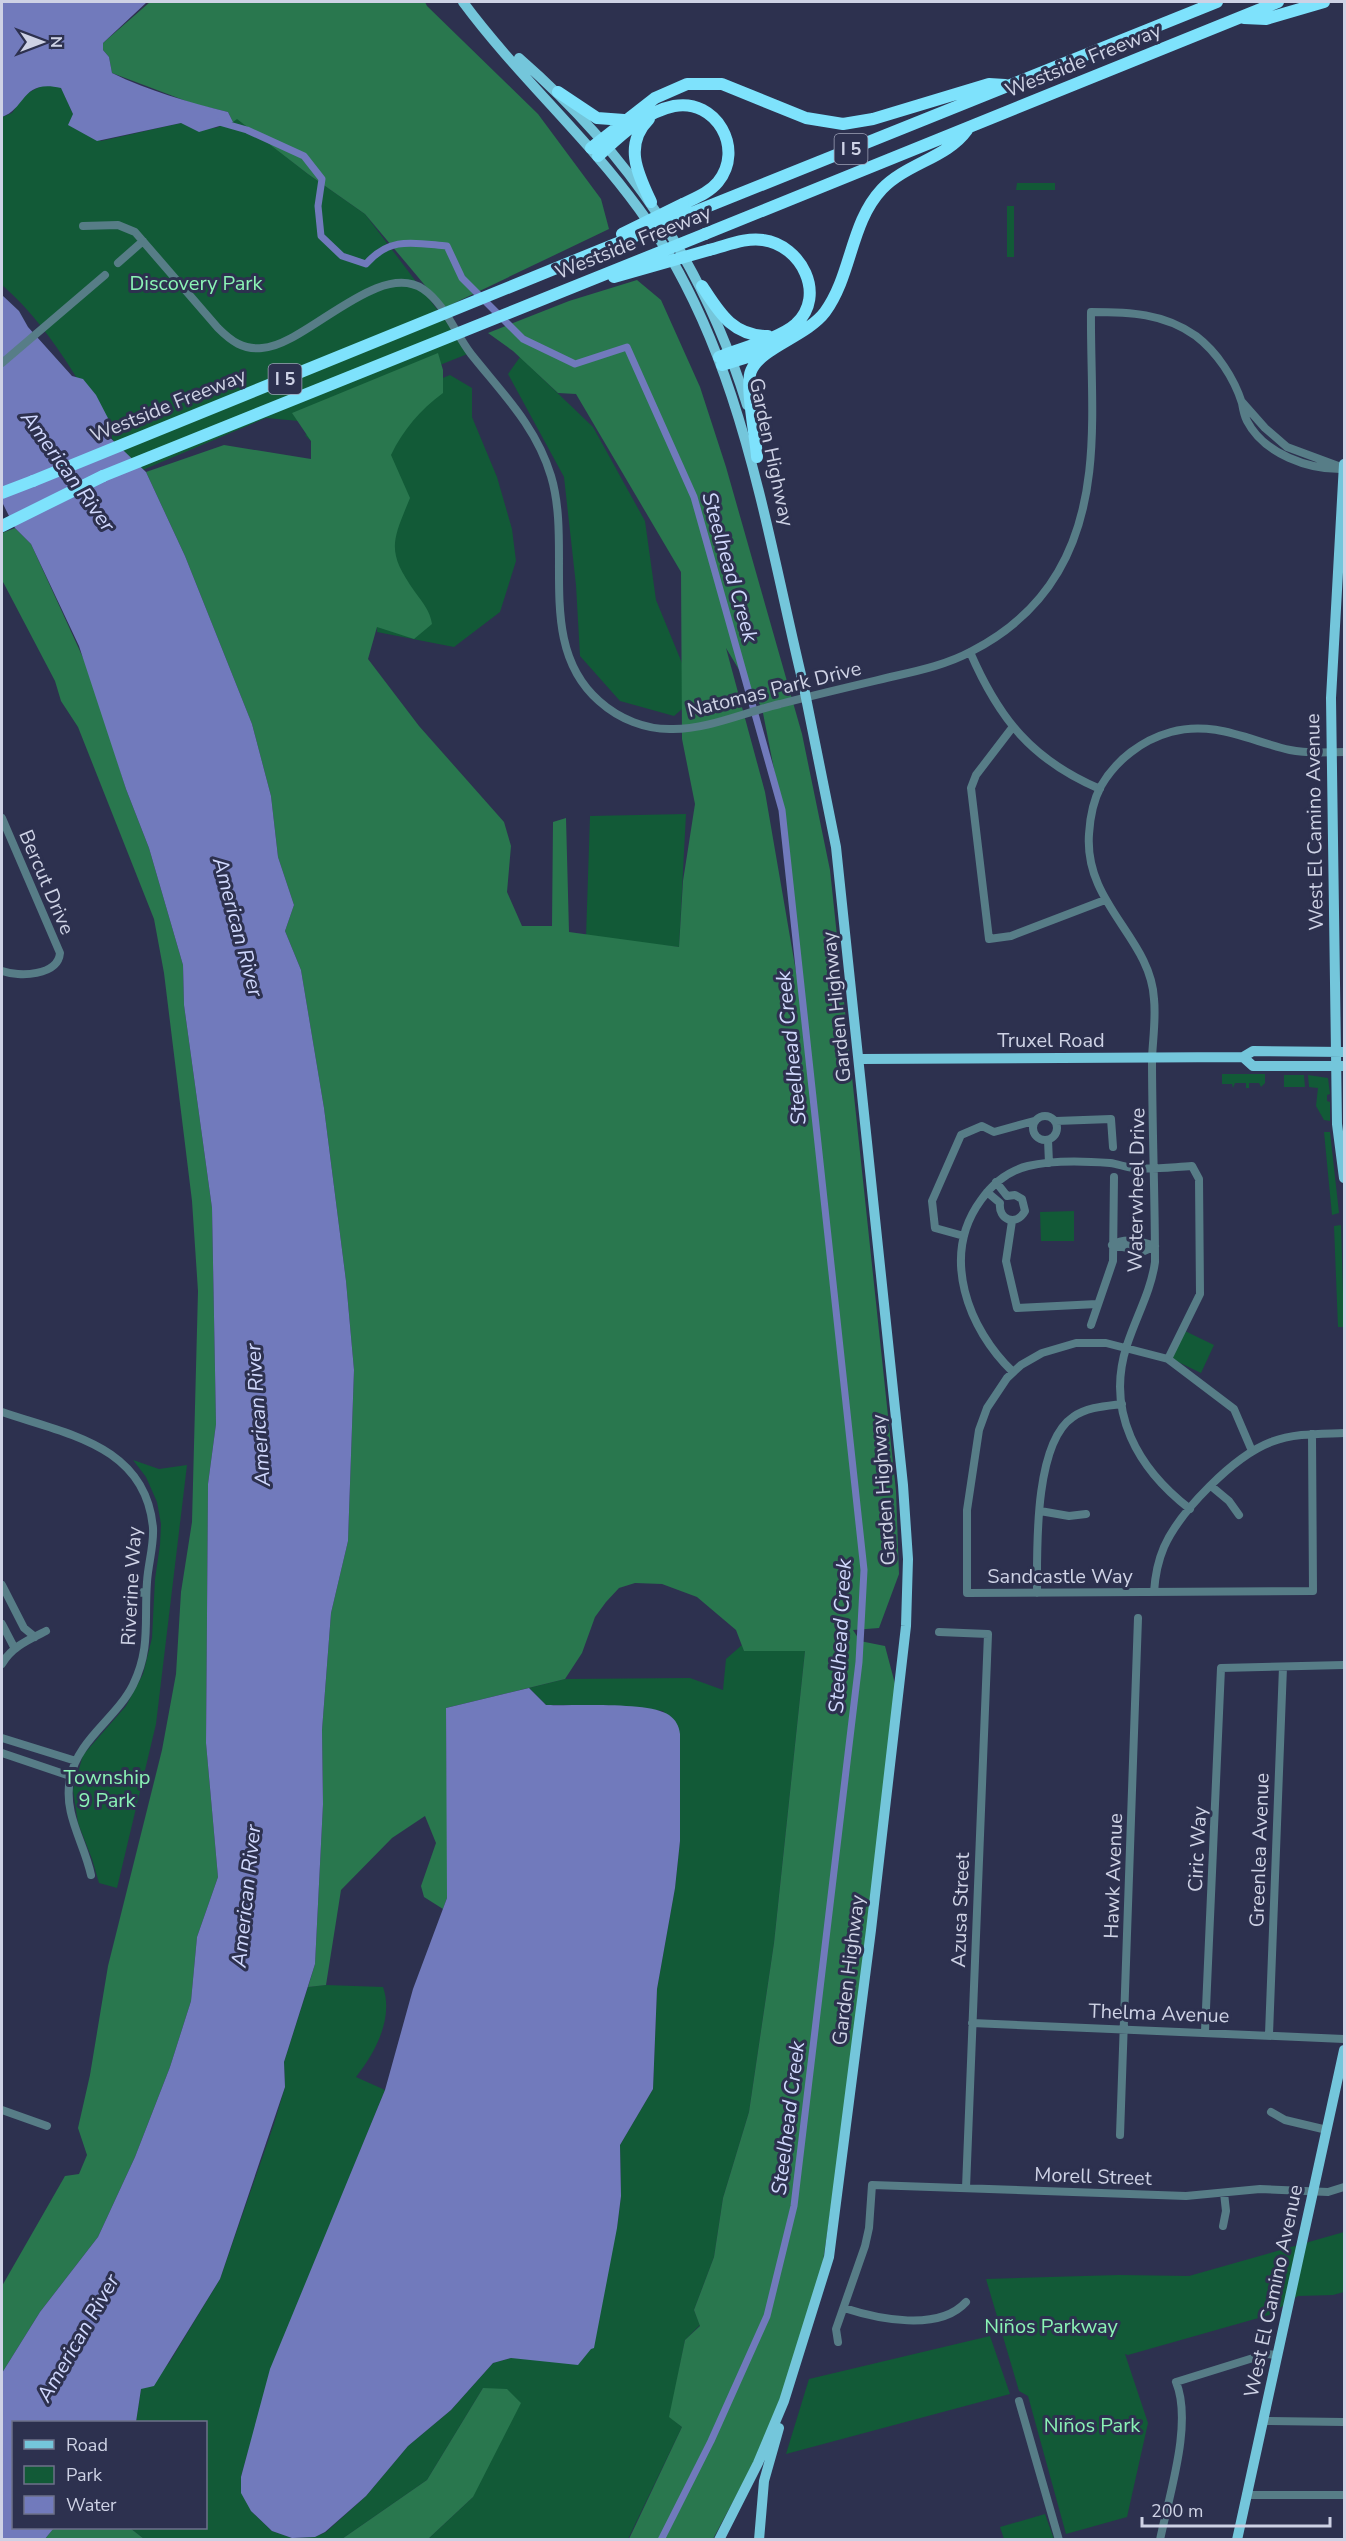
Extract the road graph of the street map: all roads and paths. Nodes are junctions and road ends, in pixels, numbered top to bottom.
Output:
1 (463, 2) edge
2 (1217, 2) edge
3 (1278, 2) edge
4 (1324, 2) edge
5 (1239, 17) junction
6 (486, 29) junction
7 (1012, 85) junction
8 (558, 92) junction
9 (660, 111) junction
10 (626, 120) junction
11 (968, 128) junction
12 (605, 142) junction
13 (594, 152) junction
14 (651, 202) junction
15 (686, 209) junction
16 (83, 226) dead end
17 (143, 241) junction
18 (118, 263) dead end
19 (105, 275) dead end
20 (702, 286) junction
21 (563, 291) junction
22 (776, 341) junction
23 (726, 359) junction
24 (2, 363) edge
25 (758, 457) junction
26 (1344, 464) edge
27 (1344, 469) edge
28 (103, 476) junction
29 (33, 481) junction
30 (2, 488) edge
31 (2, 494) edge
32 (2, 517) edge
33 (2, 526) edge
34 (777, 574) junction
35 (970, 652) junction
36 (805, 698) junction
37 (1012, 728) junction
38 (1331, 752) junction
39 (1344, 752) edge
40 (1100, 789) junction
41 (2, 818) edge
42 (1105, 900) junction
43 (2, 971) edge
44 (1340, 1052) edge
45 (1152, 1057) junction
46 (1243, 1057) junction
47 (860, 1059) junction
48 (1340, 1067) edge
49 (1056, 1120) junction
50 (1034, 1121) junction
51 (1048, 1140) junction
52 (1113, 1147) dead end
53 (1049, 1163) junction
54 (1155, 1167) junction
55 (1114, 1177) dead end
56 (1344, 1178) edge
57 (996, 1182) junction
58 (987, 1192) junction
59 (1012, 1221) junction
60 (964, 1236) junction
61 (1112, 1245) junction
62 (1155, 1246) junction
63 (1097, 1304) junction
64 (1091, 1325) dead end
65 (1126, 1347) junction
66 (1168, 1359) junction
67 (1013, 1372) junction
68 (1122, 1404) junction
69 (2, 1412) edge
70 (1344, 1433) edge
71 (1312, 1434) junction
72 (1252, 1451) junction
73 (1211, 1486) junction
74 (1190, 1509) junction
75 (1040, 1511) junction
76 (1086, 1514) dead end
77 (1239, 1515) dead end
78 (2, 1586) edge
79 (146, 1592) junction
80 (1154, 1592) junction
81 (131, 1593) dead end
82 (1037, 1593) junction
83 (1138, 1618) dead end
84 (2, 1624) edge
85 (46, 1631) dead end
86 (939, 1632) dead end
87 (35, 1637) junction
88 (15, 1649) junction
89 (2, 1664) edge
90 (1344, 1665) edge
91 (1283, 1667) junction
92 (2, 1738) edge
93 (2, 1753) edge
94 (76, 1761) junction
95 (70, 1776) junction
96 (91, 1875) dead end
97 (972, 2023) junction
98 (1124, 2028) junction
99 (1205, 2031) junction
100 (1269, 2034) junction
101 (1344, 2039) edge
102 (1344, 2050) edge
103 (1341, 2086) edge
104 (2, 2110) edge
105 (1271, 2112) dead end
106 (47, 2126) dead end
107 (1328, 2130) junction
108 (1120, 2135) dead end
109 (1344, 2187) edge
110 (966, 2188) junction
111 (1313, 2192) junction
112 (1224, 2193) junction
113 (1223, 2226) dead end
114 (966, 2302) dead end
115 (844, 2308) junction
116 (838, 2342) dead end
117 (1276, 2355) junction
118 (783, 2401) junction
119 (1019, 2401) dead end
120 (1263, 2421) junction
121 (1344, 2422) edge
122 (763, 2447) junction
123 (1246, 2495) junction
124 (1344, 2495) edge
125 (711, 2540) edge
126 (719, 2540) edge
127 (759, 2540) edge
128 (1059, 2540) edge
129 (1160, 2540) edge
130 (1237, 2540) edge

1 - 6 main road, Garden Highway
2 - 7 highway, Westside Freeway / I 5
3 - 5 highway, Westside Freeway / I 5
4 - 5 highway
5 - 11 highway, Westside Freeway / I 5
6 - 8 main road, Garden Highway
6 - 13 main road, Garden Highway
7 - 10 highway
7 - 15 highway, Westside Freeway / I 5
8 - 10 highway
8 - 12 main road, Garden Highway
9 - 12 highway
9 - 14 highway
9 - 15 highway
10 - 12 highway
11 - 21 highway, Westside Freeway / I 5, bridge
11 - 22 highway
12 - 13 highway
12 - 14 main road, Garden Highway
13 - 23 main road, Garden Highway
14 - 20 main road, Garden Highway
15 - 29 highway, Westside Freeway / I 5, bridge
16 - 17 street, Natomas Park Drive
17 - 18 street
17 - 36 street, Natomas Park Drive
19 - 24 street
20 - 22 highway
20 - 23 main road, Garden Highway
21 - 22 highway, bridge
21 - 28 highway, Westside Freeway / I 5, bridge
22 - 23 highway
22 - 25 highway
23 - 25 main road, Garden Highway
23 - 34 main road, Garden Highway
25 - 34 main road, Garden Highway
26 - 27 main road, West El Camino Avenue
27 - 35 street, Natomas Park Drive
27 - 38 main road, West El Camino Avenue
28 - 32 highway, Westside Freeway / I 5
28 - 33 highway
29 - 30 highway
29 - 31 highway, Westside Freeway / I 5
34 - 36 main road, Garden Highway
35 - 36 street, Natomas Park Drive
35 - 37 street
36 - 47 main road, Garden Highway
37 - 40 street
37 - 42 street
38 - 39 street, Waterwheel Drive
38 - 40 street, Waterwheel Drive
38 - 44 main road, West El Camino Avenue
40 - 42 street, Waterwheel Drive
41 - 43 street, Bercut Drive
42 - 45 street, Waterwheel Drive
44 - 46 main road, Truxel Road
44 - 48 main road, West El Camino Avenue
45 - 46 main road, Truxel Road
45 - 47 main road, Truxel Road
45 - 54 street, Waterwheel Drive
46 - 48 main road, Truxel Road
47 - 118 main road, Garden Highway
48 - 56 main road, West El Camino Avenue
49 - 50 street
49 - 51 street
49 - 52 street
50 - 51 street
50 - 60 street
51 - 53 street
53 - 54 street
53 - 57 street
54 - 62 street, Waterwheel Drive
54 - 66 street
55 - 61 street
57 - 58 street
57 - 59 street
58 - 59 street
58 - 60 street
59 - 63 street
60 - 67 street
61 - 62 street
61 - 63 street
62 - 65 street, Waterwheel Drive
63 - 64 street
65 - 66 street, Sandcastle Way
65 - 67 street, Sandcastle Way
65 - 68 street, Waterwheel Drive
66 - 72 street
67 - 82 street, Sandcastle Way
68 - 74 street, Waterwheel Drive
68 - 75 street
69 - 79 street, Riverine Way
70 - 71 street
71 - 72 street
71 - 80 street, Sandcastle Way
72 - 73 street
73 - 74 street
73 - 77 street
74 - 80 street
75 - 76 street
75 - 82 street
78 - 87 street
79 - 81 street
79 - 94 street, Riverine Way
80 - 82 street, Sandcastle Way
83 - 98 street, Hawk Avenue
84 - 88 street
85 - 87 street
86 - 97 street, Azusa Street
87 - 88 street
88 - 89 street
90 - 91 street
91 - 99 street, Ciric Way
91 - 100 street, Greenlea Avenue
92 - 94 street
93 - 95 street
94 - 95 street, Riverine Way
95 - 96 street, Riverine Way
97 - 98 street, Thelma Avenue
97 - 110 street, Azusa Street
98 - 99 street, Thelma Avenue
98 - 108 street, Hawk Avenue
99 - 100 street, Thelma Avenue
100 - 101 street, Thelma Avenue
102 - 103 main road, West El Camino Avenue
103 - 107 main road, West El Camino Avenue
104 - 106 street
105 - 107 street
107 - 111 main road, West El Camino Avenue
109 - 111 street, Morell Street
110 - 112 street, Morell Street
110 - 115 street, Morell Street
111 - 112 street, Morell Street
111 - 117 main road, West El Camino Avenue
112 - 113 street
114 - 115 street
115 - 116 street
117 - 120 main road, West El Camino Avenue
117 - 129 street
118 - 122 main road
118 - 127 main road
119 - 128 street
120 - 121 street
120 - 123 main road, West El Camino Avenue
122 - 125 main road
122 - 126 main road
123 - 124 street
123 - 130 main road, West El Camino Avenue

